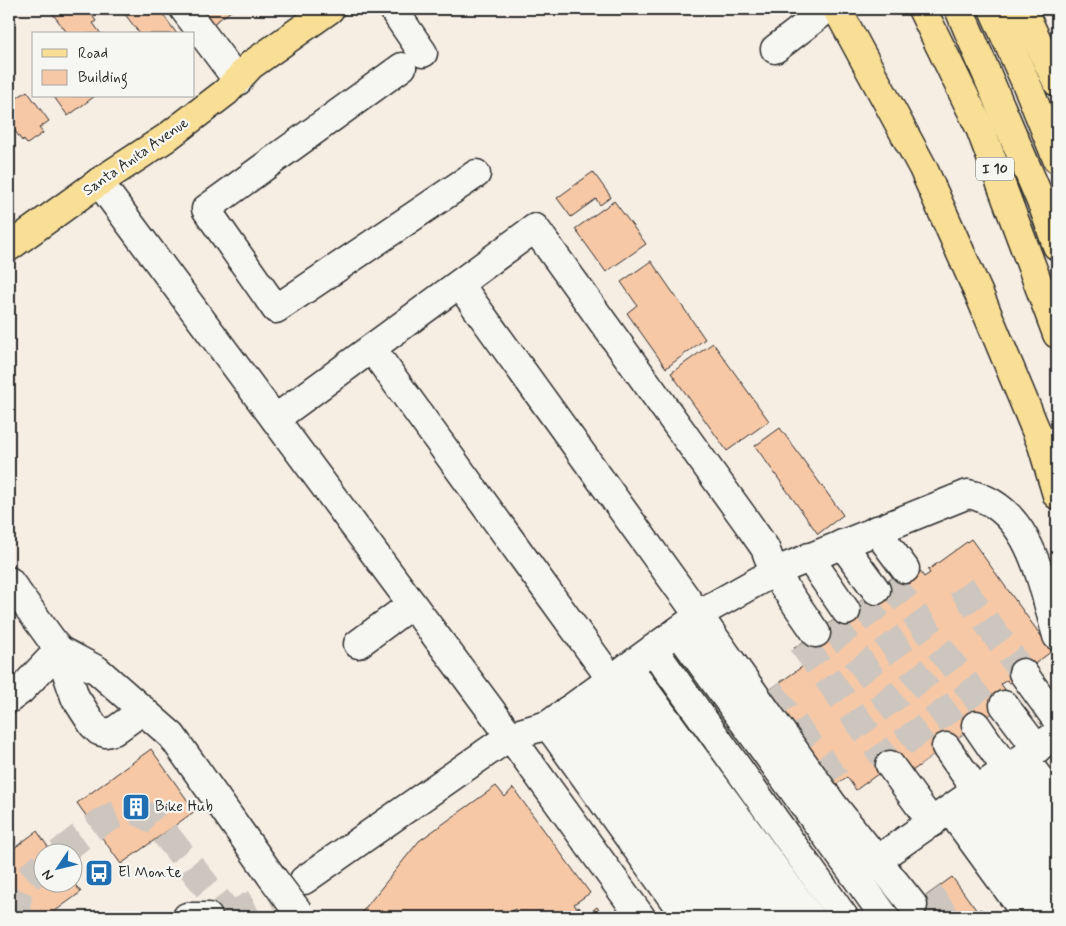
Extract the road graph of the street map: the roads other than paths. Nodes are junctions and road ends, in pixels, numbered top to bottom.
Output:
1 (164, 9) edge
2 (184, 9) edge
3 (393, 9) edge
4 (826, 9) edge
5 (837, 9) edge
6 (922, 9) edge
7 (959, 9) edge
8 (993, 9) edge
9 (1022, 9) edge
10 (324, 11) edge
11 (181, 32) edge
12 (775, 49) dead end
13 (195, 50) edge
14 (1057, 82) edge
15 (232, 86) junction
16 (1057, 158) edge
17 (476, 174) dead end
18 (99, 182) junction
19 (1057, 246) edge
20 (9, 247) edge
21 (460, 285) junction
22 (1057, 334) edge
23 (372, 348) junction
24 (275, 419) junction
25 (1057, 495) edge
26 (817, 554) junction
27 (9, 581) edge
28 (412, 604) junction
29 (853, 606) junction
30 (1057, 636) edge
31 (358, 644) dead end
32 (59, 650) junction
33 (1023, 673) tunnel mouth
34 (610, 678) junction
35 (769, 690) dead end
36 (9, 700) edge
37 (143, 710) junction
38 (1057, 720) edge
39 (952, 740) junction
40 (990, 782) edge
41 (838, 783) tunnel mouth
42 (1057, 787) edge
43 (1057, 803) edge
44 (1057, 825) edge
45 (1057, 843) edge
46 (890, 852) junction
47 (1057, 863) edge
48 (304, 880) tunnel mouth
49 (1057, 882) edge
50 (1057, 900) edge
51 (907, 908) edge
52 (300, 915) edge
53 (187, 917) edge
54 (208, 917) edge
55 (641, 917) edge
56 (655, 917) edge
57 (672, 917) edge
58 (686, 917) edge
59 (702, 917) edge
60 (717, 917) edge
61 (732, 917) edge
62 (747, 917) edge
63 (762, 917) edge
64 (776, 917) edge
65 (792, 917) edge
66 (810, 917) edge
67 (822, 917) edge
68 (844, 917) edge
69 (870, 917) edge
70 (1013, 917) edge
71 (1028, 917) edge
72 (1042, 917) edge
73 (1055, 917) edge

1 - 11 street
2 - 15 street
3 - 17 street
4 - 12 street
5 - 25 main road
6 - 22 main road, I 10
7 - 19 main road
8 - 16 main road
9 - 14 main road
10 - 15 main road, Santa Anita Avenue
13 - 15 street
15 - 18 main road, Santa Anita Avenue
18 - 20 main road, Santa Anita Avenue
18 - 24 street
21 - 23 street
21 - 26 street
21 - 34 street
23 - 24 street
23 - 34 street
24 - 28 street
26 - 29 street
26 - 29 street
26 - 29 street
26 - 29 street
26 - 30 street
26 - 34 street
27 - 32 street
28 - 31 street
28 - 34 street
32 - 36 street
32 - 37 street
32 - 37 street
33 - 38 street
34 - 35 street
34 - 48 street
34 - 51 street
34 - 55 street
34 - 56 street
34 - 57 street
34 - 58 street
34 - 59 street
34 - 60 street
34 - 61 street
34 - 62 street
34 - 63 street
34 - 64 street
34 - 65 street
34 - 66 street
34 - 67 street
34 - 68 street
34 - 69 street
37 - 52 street, bridge
39 - 40 street
39 - 40 street
39 - 40 street
39 - 40 street
40 - 42 street
40 - 43 street
40 - 44 street
40 - 45 street
40 - 46 street
40 - 47 street
40 - 49 street
40 - 50 street
40 - 70 street
40 - 71 street
40 - 72 street
40 - 73 street
41 - 46 street
46 - 51 street
53 - 54 street

